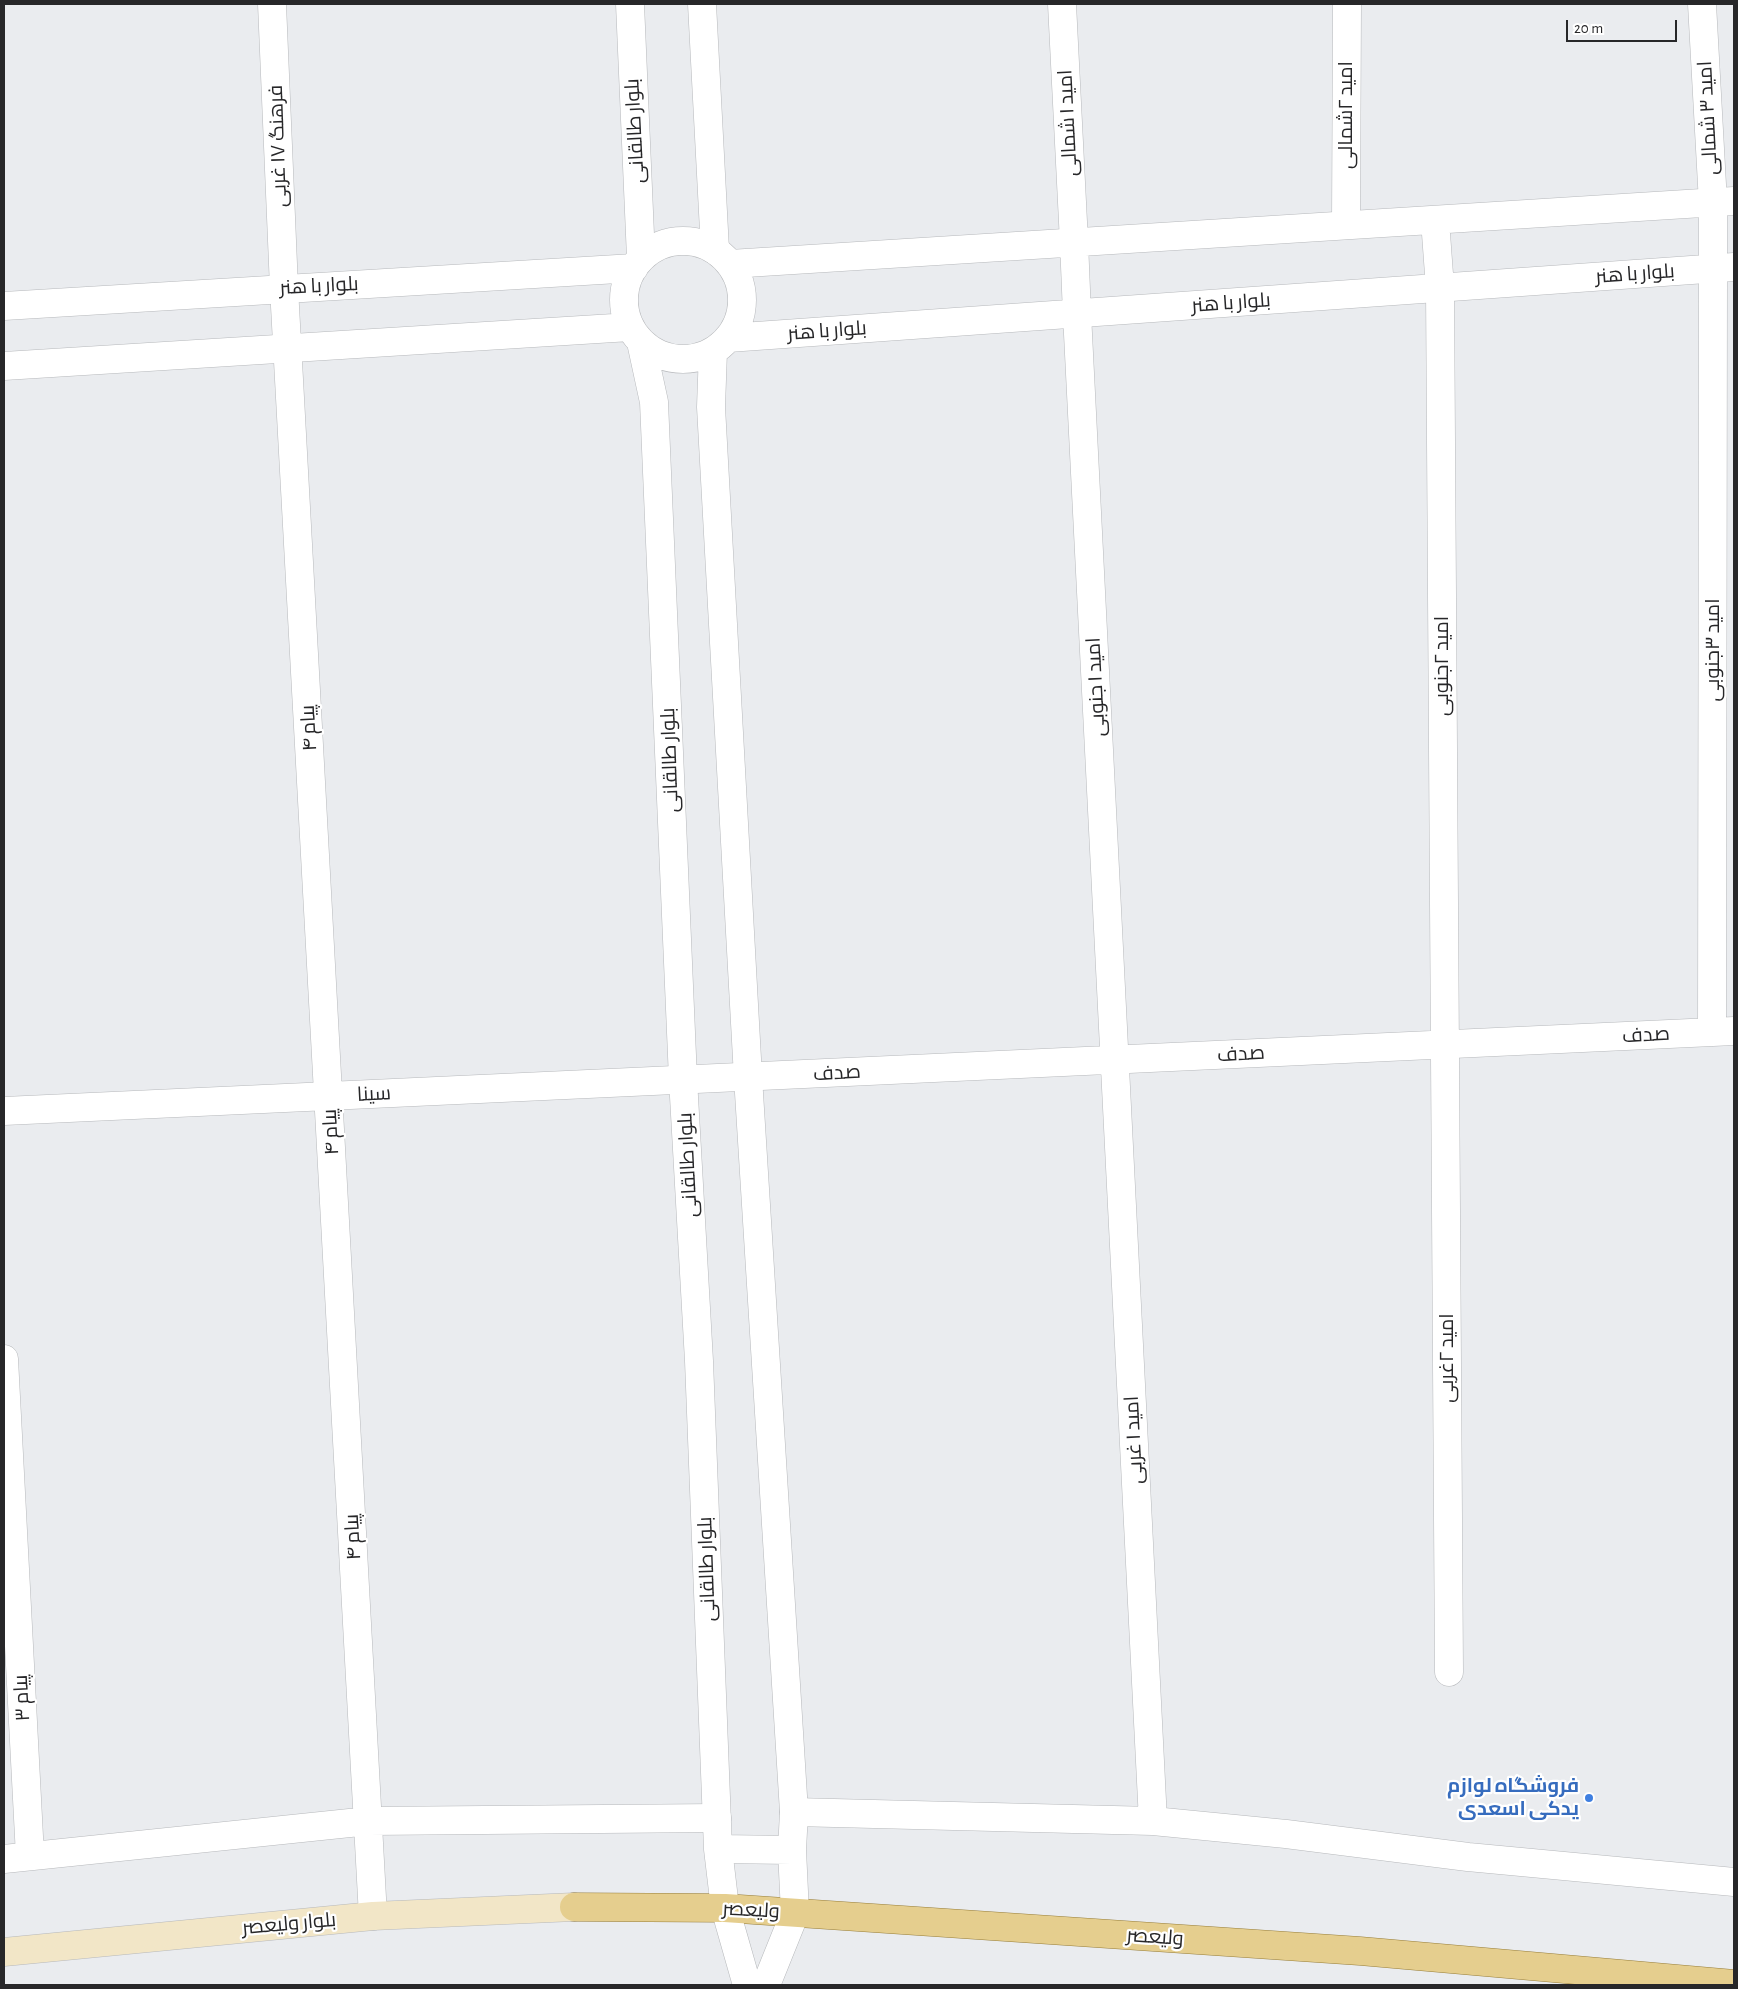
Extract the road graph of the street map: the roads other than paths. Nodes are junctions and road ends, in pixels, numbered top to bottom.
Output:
1 (272, 4) edge
2 (630, 4) edge
3 (702, 4) edge
4 (1062, 4) edge
5 (1347, 4) edge
6 (1702, 4) edge
7 (1723, 202) edge
8 (1435, 220) junction
9 (1346, 225) junction
10 (1074, 242) junction
11 (723, 257) junction
12 (638, 263) junction
13 (1724, 268) edge
14 (284, 288) junction
15 (1440, 288) junction
16 (4, 306) edge
17 (1077, 314) junction
18 (636, 334) junction
19 (720, 345) junction
20 (288, 349) junction
21 (4, 366) edge
22 (1723, 1031) edge
23 (1444, 1044) junction
24 (1115, 1060) junction
25 (748, 1077) junction
26 (683, 1079) junction
27 (329, 1096) junction
28 (4, 1111) edge
29 (4, 1359) edge
30 (1449, 1672) dead end
31 (794, 1812) junction
32 (717, 1818) junction
33 (369, 1821) junction
34 (1153, 1821) junction
35 (718, 1849) junction
36 (792, 1850) junction
37 (30, 1856) junction
38 (4, 1859) edge
39 (1734, 1882) edge
40 (574, 1907) joint
41 (725, 1908) junction
42 (795, 1913) junction
43 (373, 1916) junction
44 (4, 1952) edge
45 (1734, 1984) edge
46 (747, 1985) edge
47 (766, 1985) edge

1 - 14 street, فرهنگ ۱۷ غربی
2 - 12 street, بلوار طالقانی
3 - 11 street
4 - 10 street, امید ۱ شمالی
5 - 9 street, امید ۲شمالی
6 - 7 street, امید ۳ شمالی
7 - 8 street
7 - 13 street, امید ۳ شمالی
8 - 9 street
8 - 15 street, امید ۲جنوبی
9 - 10 street
10 - 11 street
10 - 17 street, امید ۱ شمالی
11 - 12 street
11 - 19 street
12 - 14 street, بلوار با هنر
12 - 18 street
13 - 15 street, بلوار با هنر
13 - 22 street, امید ۳جنوبی
14 - 16 street, بلوار با هنر
14 - 20 street, فرهنگ ۱۷ غربی
15 - 17 street, بلوار با هنر
15 - 23 street, امید ۲جنوبی
17 - 19 street, بلوار با هنر
17 - 24 street, امید ۱ جنوبی
18 - 19 street
18 - 20 street
18 - 26 street, بلوار طالقانی
19 - 25 street
20 - 21 street
20 - 27 street, پیام ۴
22 - 23 street, صدف
23 - 24 street, صدف
23 - 30 street, امید ۲غربی
24 - 25 street, صدف
24 - 34 street, امید ۱ غربی
25 - 26 street, صدف
25 - 31 street
26 - 27 street, سینا
26 - 32 street, بلوار طالقانی
27 - 28 street, سینا
27 - 33 street, پیام ۴
29 - 37 street, پیام ۳
31 - 34 street
31 - 36 street
32 - 33 street
32 - 35 street, بلوار طالقانی
33 - 37 street
33 - 43 street, پیام ۴
34 - 39 street
35 - 36 street
35 - 41 street, بلوار طالقانی
36 - 42 street
37 - 38 street
40 - 41 main road, ولیعصر
40 - 43 main road, بلوار ولیعصر
41 - 42 main road, ولیعصر
41 - 46 street, بلوار طالقانی
42 - 45 main road, ولیعصر
42 - 47 street
43 - 44 main road, بلوار ولیعصر

